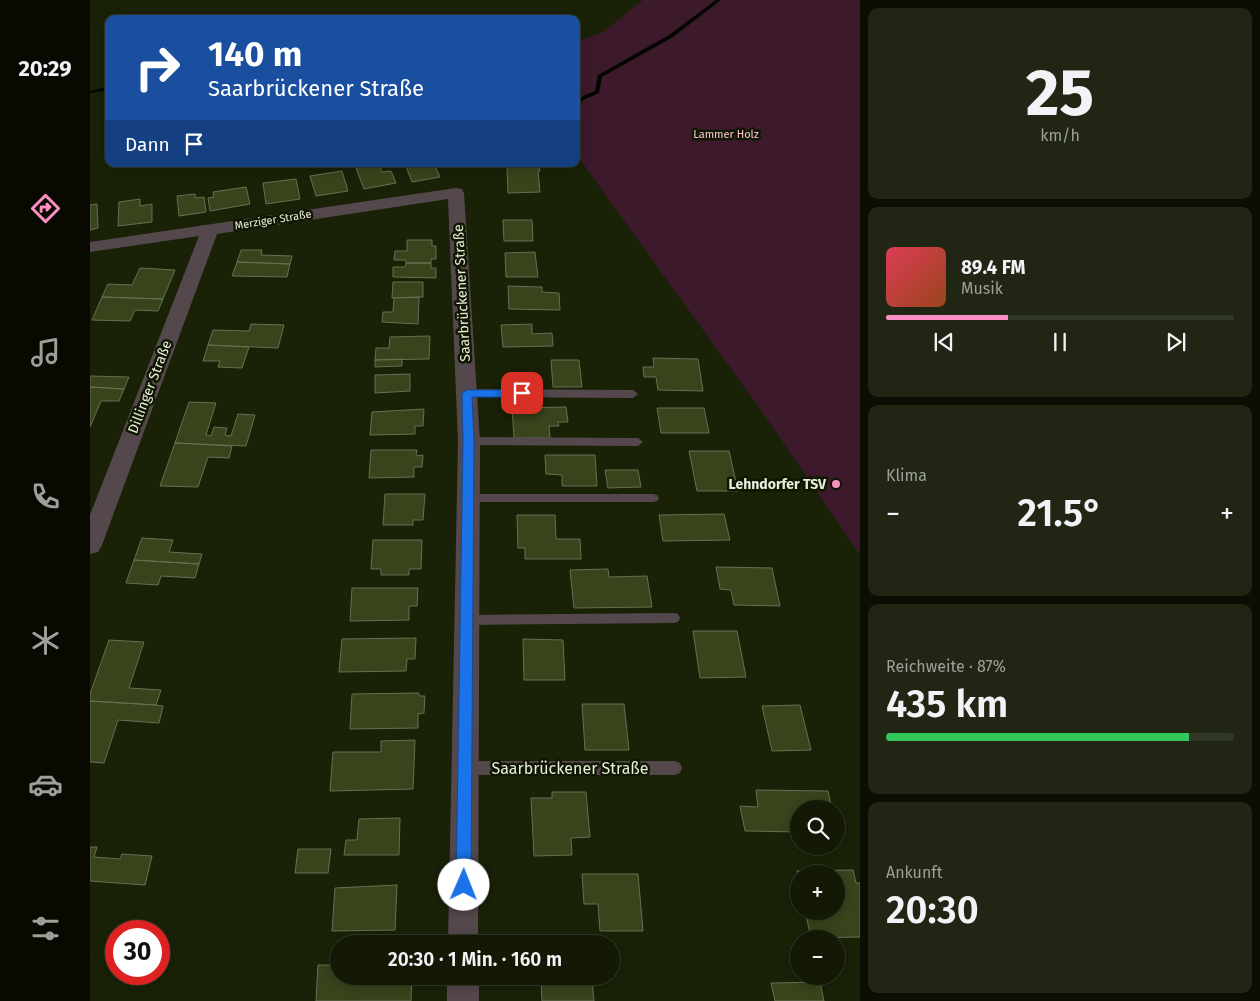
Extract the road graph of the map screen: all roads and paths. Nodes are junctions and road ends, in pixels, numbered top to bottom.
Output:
1 (456, 193) joint
2 (210, 230) junction
3 (90, 247) edge
4 (467, 393) junction
5 (633, 394) dead end
6 (469, 441) junction
7 (638, 442) dead end
8 (468, 498) junction
9 (653, 498) dead end
10 (90, 545) edge
11 (674, 618) dead end
12 (467, 620) junction
13 (465, 768) junction
14 (675, 768) dead end
15 (463, 935) edge
16 (463, 985) edge
17 (463, 1001) edge

1 - 2 street, Merziger Straße
1 - 4 street, Saarbrückener Straße
2 - 3 street, Merziger Straße
2 - 10 street, Dillinger Straße
4 - 5 lane
4 - 6 street, Saarbrückener Straße
6 - 7 lane
6 - 8 street, Saarbrückener Straße
8 - 9 lane
8 - 12 street, Saarbrückener Straße
11 - 12 lane
12 - 13 street, Saarbrückener Straße
13 - 14 lane, Saarbrückener Straße
13 - 15 street, Saarbrückener Straße
16 - 17 street

